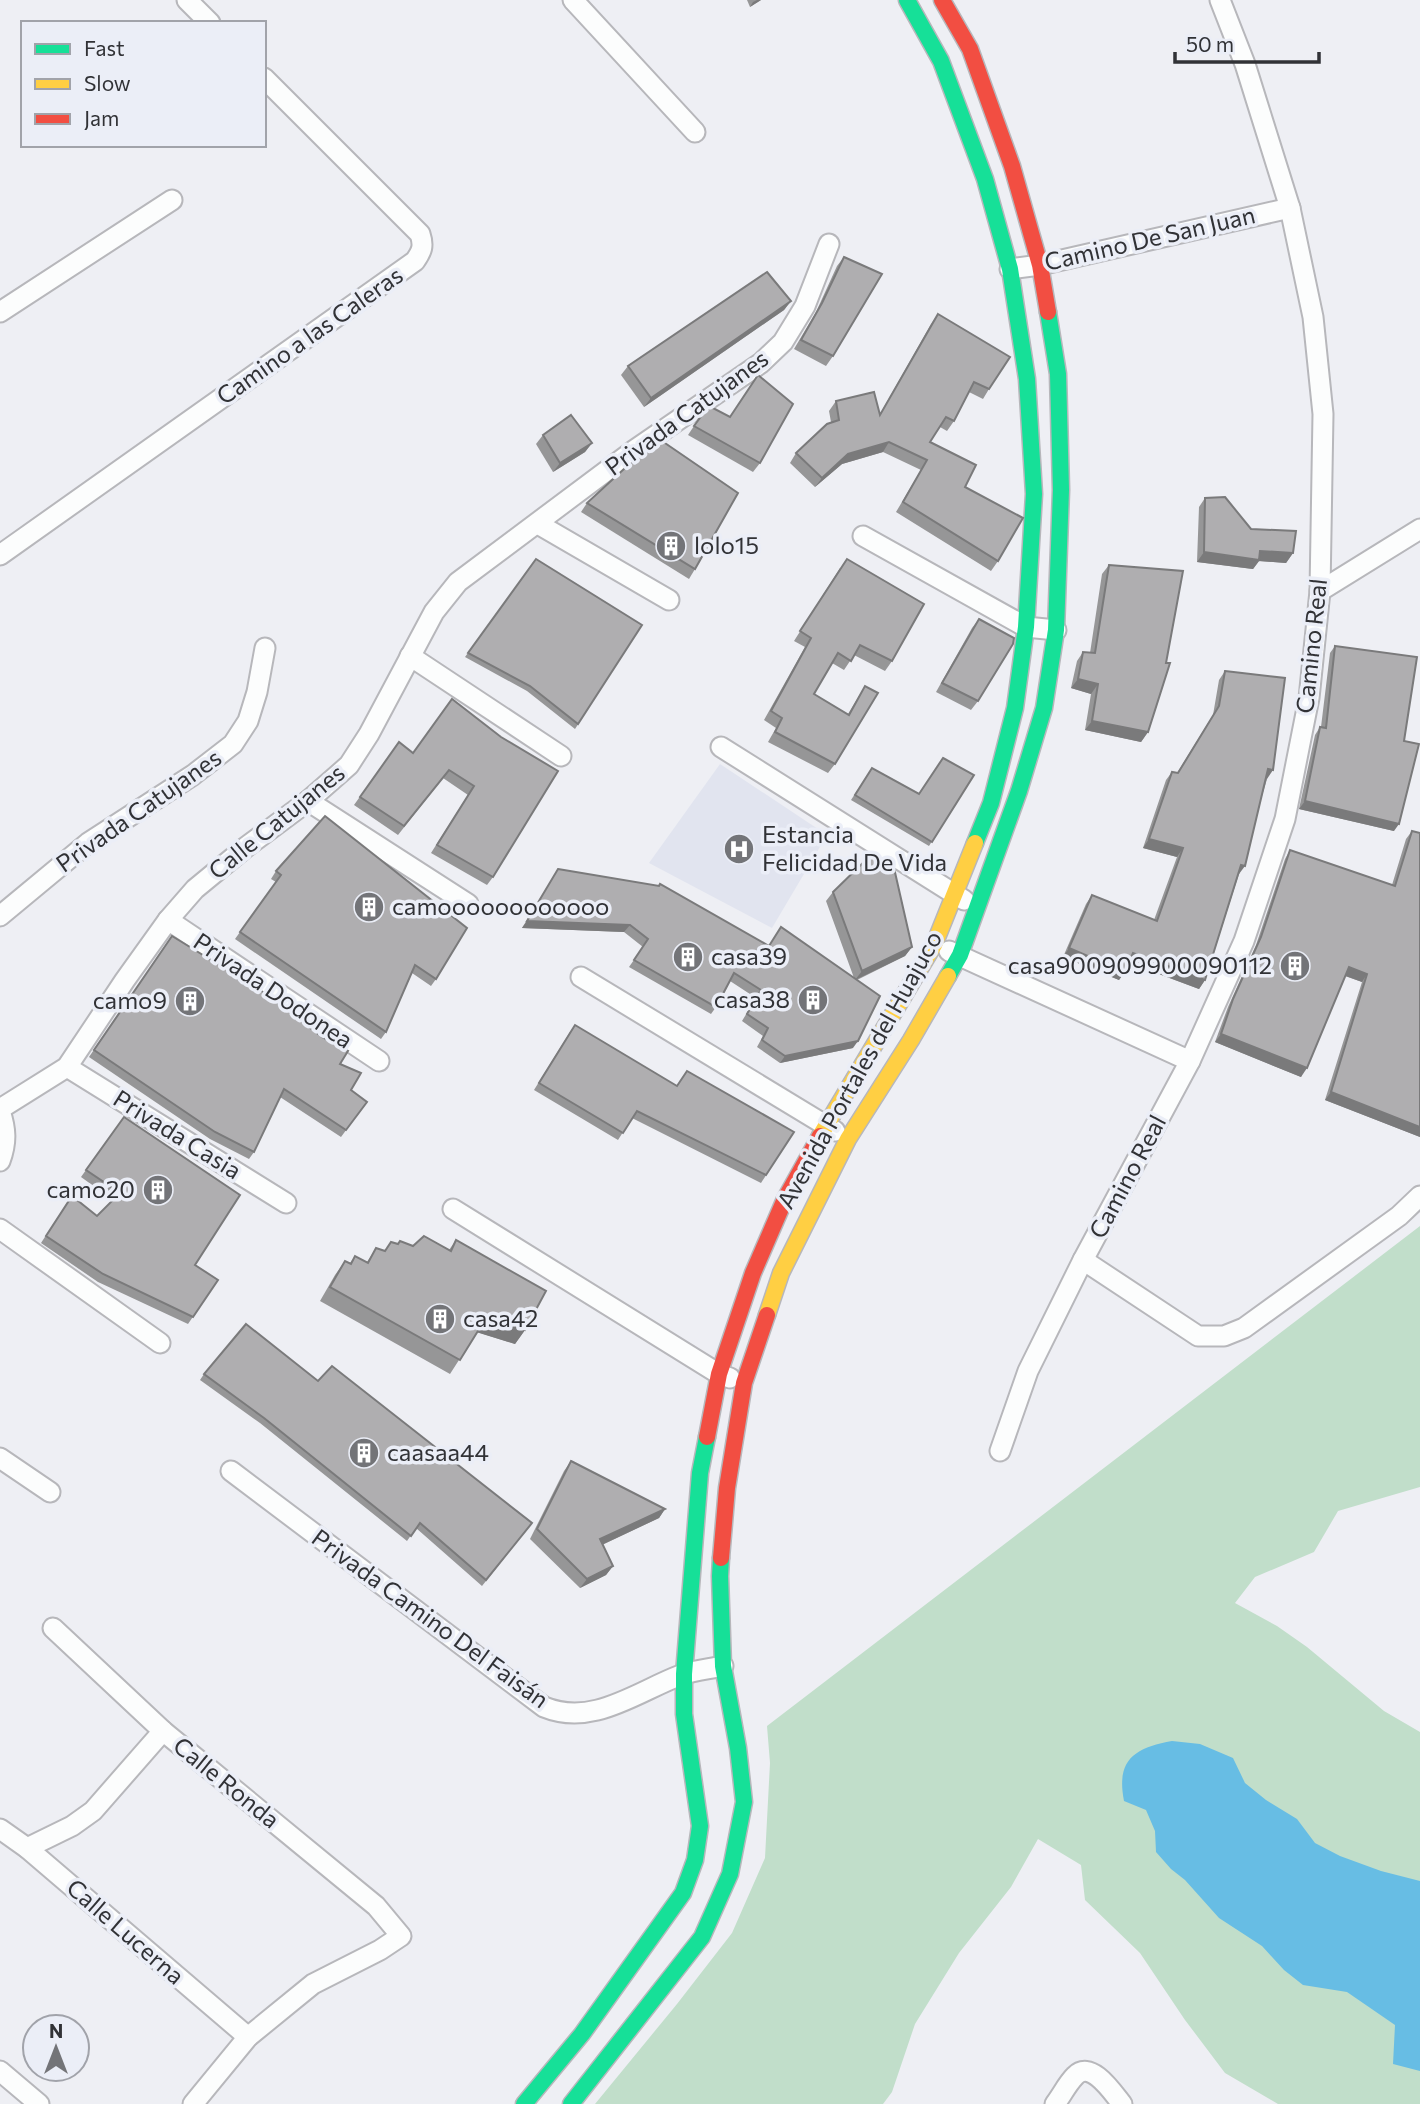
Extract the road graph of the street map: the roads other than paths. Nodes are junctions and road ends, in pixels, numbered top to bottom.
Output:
1 (187, 0) edge
2 (573, 0) edge
3 (907, 0) edge
4 (942, 0) edge
5 (1220, 0) edge
6 (208, 21) edge
7 (266, 80) edge
8 (695, 132) dead end
9 (172, 200) dead end
10 (1290, 208) junction
11 (830, 244) dead end
12 (1040, 265) junction
13 (1010, 269) junction
14 (0, 312) edge
15 (538, 524) junction
16 (1420, 529) edge
17 (863, 536) dead end
18 (0, 555) edge
19 (1320, 591) junction
20 (669, 600) dead end
21 (1026, 627) junction
22 (1056, 630) junction
23 (265, 648) dead end
24 (410, 656) junction
25 (721, 747) dead end
26 (561, 756) dead end
27 (308, 802) junction
28 (955, 896) junction
29 (468, 904) dead end
30 (978, 906) junction
31 (0, 916) edge
32 (168, 920) junction
33 (934, 945) junction
34 (960, 955) junction
35 (581, 977) dead end
36 (379, 1061) dead end
37 (1190, 1061) junction
38 (67, 1067) junction
39 (0, 1110) edge
40 (826, 1125) junction
41 (848, 1139) junction
42 (0, 1161) edge
43 (1420, 1196) edge
44 (286, 1203) dead end
45 (453, 1209) dead end
46 (0, 1229) edge
47 (1083, 1260) junction
48 (160, 1343) dead end
49 (719, 1374) junction
50 (744, 1383) junction
51 (1000, 1451) dead end
52 (0, 1458) edge
53 (231, 1471) dead end
54 (50, 1492) dead end
55 (53, 1628) dead end
56 (723, 1666) junction
57 (684, 1674) junction
58 (163, 1731) junction
59 (720, 1826) junction
60 (0, 1829) edge
61 (27, 1848) junction
62 (248, 2037) junction
63 (0, 2071) edge
64 (39, 2104) edge
65 (193, 2104) edge
66 (524, 2104) edge
67 (571, 2104) edge
68 (1055, 2104) edge
69 (1122, 2104) edge

1 - 6 street
2 - 8 street
3 - 13 street, Avenida Portales del Huajuco
4 - 12 street, Avenida Portales del Huajuco
5 - 10 street, Camino Real
7 - 18 street, Camino a las Caleras
9 - 14 street
10 - 12 street, Camino De San Juan
10 - 19 street, Camino Real
11 - 15 street, Privada Catujanes
12 - 13 street, Camino De San Juan
12 - 22 street, Avenida Portales del Huajuco
13 - 21 street, Avenida Portales del Huajuco
15 - 20 street
15 - 24 street, Calle Catujanes
16 - 19 street
17 - 21 street
19 - 37 street, Camino Real
21 - 22 street
21 - 28 street, Avenida Portales del Huajuco
22 - 30 street, Avenida Portales del Huajuco
23 - 31 street, Privada Catujanes
24 - 26 street
24 - 27 street, Calle Catujanes
25 - 28 street
27 - 29 street
27 - 32 street, Calle Catujanes
28 - 30 street
28 - 33 street, Avenida Portales del Huajuco
30 - 34 street, Avenida Portales del Huajuco
32 - 36 street, Privada Dodonea
32 - 38 street, Calle Catujanes
33 - 34 street
33 - 40 street, Avenida Portales del Huajuco
34 - 37 street
34 - 41 street, Avenida Portales del Huajuco
35 - 40 street
37 - 47 street, Camino Real
38 - 39 street, Calle Catujanes
38 - 44 street, Privada Casia
39 - 42 street
40 - 41 street
40 - 49 street, Avenida Portales del Huajuco
41 - 50 street, Avenida Portales del Huajuco
43 - 47 street
45 - 49 street
46 - 48 street
47 - 51 street, Camino Real
49 - 50 street
49 - 57 street, Avenida Portales del Huajuco
50 - 56 street, Avenida Portales del Huajuco
52 - 54 street
53 - 57 street, Privada Camino Del Faisán
55 - 58 street, Calle Ronda
56 - 57 street, Privada Camino Del Faisán
56 - 59 street, Avenida Portales del Huajuco
57 - 59 street, Avenida Portales del Huajuco
58 - 61 street
58 - 62 street, Calle Ronda
59 - 66 street, Avenida Portales del Huajuco
59 - 67 street, Avenida Portales del Huajuco
60 - 61 street, Calle Lucerna
61 - 62 street, Calle Lucerna
62 - 65 street
63 - 64 street
68 - 69 street

